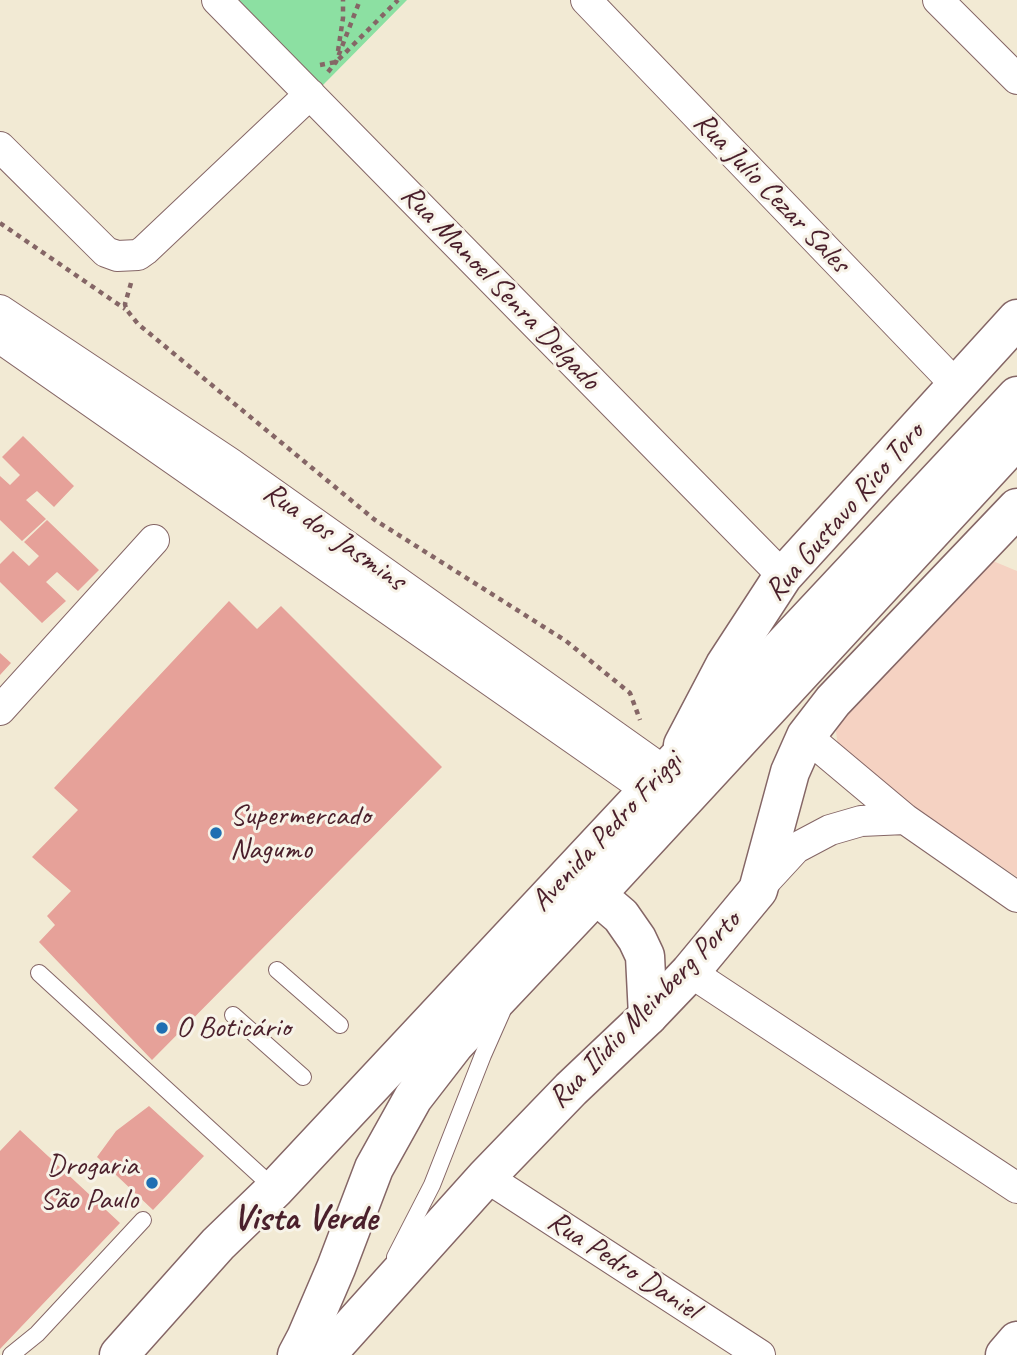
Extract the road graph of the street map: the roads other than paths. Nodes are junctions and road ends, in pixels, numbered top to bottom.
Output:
1 (217, 0) edge
2 (586, 0) edge
3 (938, 0) edge
4 (1017, 79) edge
5 (310, 94) junction
6 (0, 147) edge
7 (0, 310) edge
8 (1017, 319) edge
9 (0, 338) edge
10 (957, 386) junction
11 (1017, 396) edge
12 (1017, 439) edge
13 (1012, 525) edge
14 (153, 540) dead end
15 (783, 576) junction
16 (0, 710) edge
17 (806, 736) junction
18 (662, 773) junction
19 (905, 819) junction
20 (554, 889) junction
21 (758, 890) junction
22 (594, 897) junction
23 (1017, 897) edge
24 (278, 970) dead end
25 (690, 972) junction
26 (39, 974) dead end
27 (519, 975) junction
28 (233, 1015) dead end
29 (648, 1016) junction
30 (340, 1025) dead end
31 (303, 1077) dead end
32 (486, 1177) junction
33 (1017, 1188) edge
34 (275, 1189) junction
35 (143, 1220) dead end
36 (370, 1307) junction
37 (1017, 1341) edge
38 (11, 1355) edge
39 (119, 1355) edge
40 (297, 1355) edge
41 (326, 1355) edge
42 (760, 1355) edge
43 (1004, 1355) edge

1 - 5 street, Rua Manoel Senra Delgado
2 - 10 street, Rua Julio Cezar Sales
3 - 4 street
5 - 6 street
5 - 15 street, Rua Manoel Senra Delgado
7 - 18 street, Rua dos Jasmins
8 - 10 main road, Rua Gustavo Rico Toro
9 - 18 street, Rua dos Jasmins
10 - 15 main road, Rua Gustavo Rico Toro
11 - 18 main road, Avenida Pedro Friggi
12 - 22 main road, Avenida Pedro Friggi
13 - 17 main road, Rua Ilidio Meinberg Porto
14 - 16 street
15 - 18 main road, Rua Gustavo Rico Toro
17 - 19 street
17 - 21 main road, Rua Ilidio Meinberg Porto
18 - 20 main road, Avenida Pedro Friggi
19 - 21 street
19 - 23 street
20 - 22 main road
20 - 34 main road, Avenida Pedro Friggi
21 - 25 main road, Rua Ilidio Meinberg Porto
22 - 27 main road, Avenida Pedro Friggi
22 - 29 main road
24 - 30 lane
25 - 29 main road, Rua Ilidio Meinberg Porto
25 - 33 street
26 - 34 lane
27 - 36 lane
27 - 40 main road, Avenida Pedro Friggi
28 - 31 lane
29 - 32 main road, Rua Ilidio Meinberg Porto
32 - 36 main road, Rua Ilidio Meinberg Porto
32 - 42 street, Rua Pedro Daniel
34 - 39 main road, Avenida Pedro Friggi
35 - 38 lane
36 - 41 main road, Rua Ilidio Meinberg Porto
37 - 43 main road

